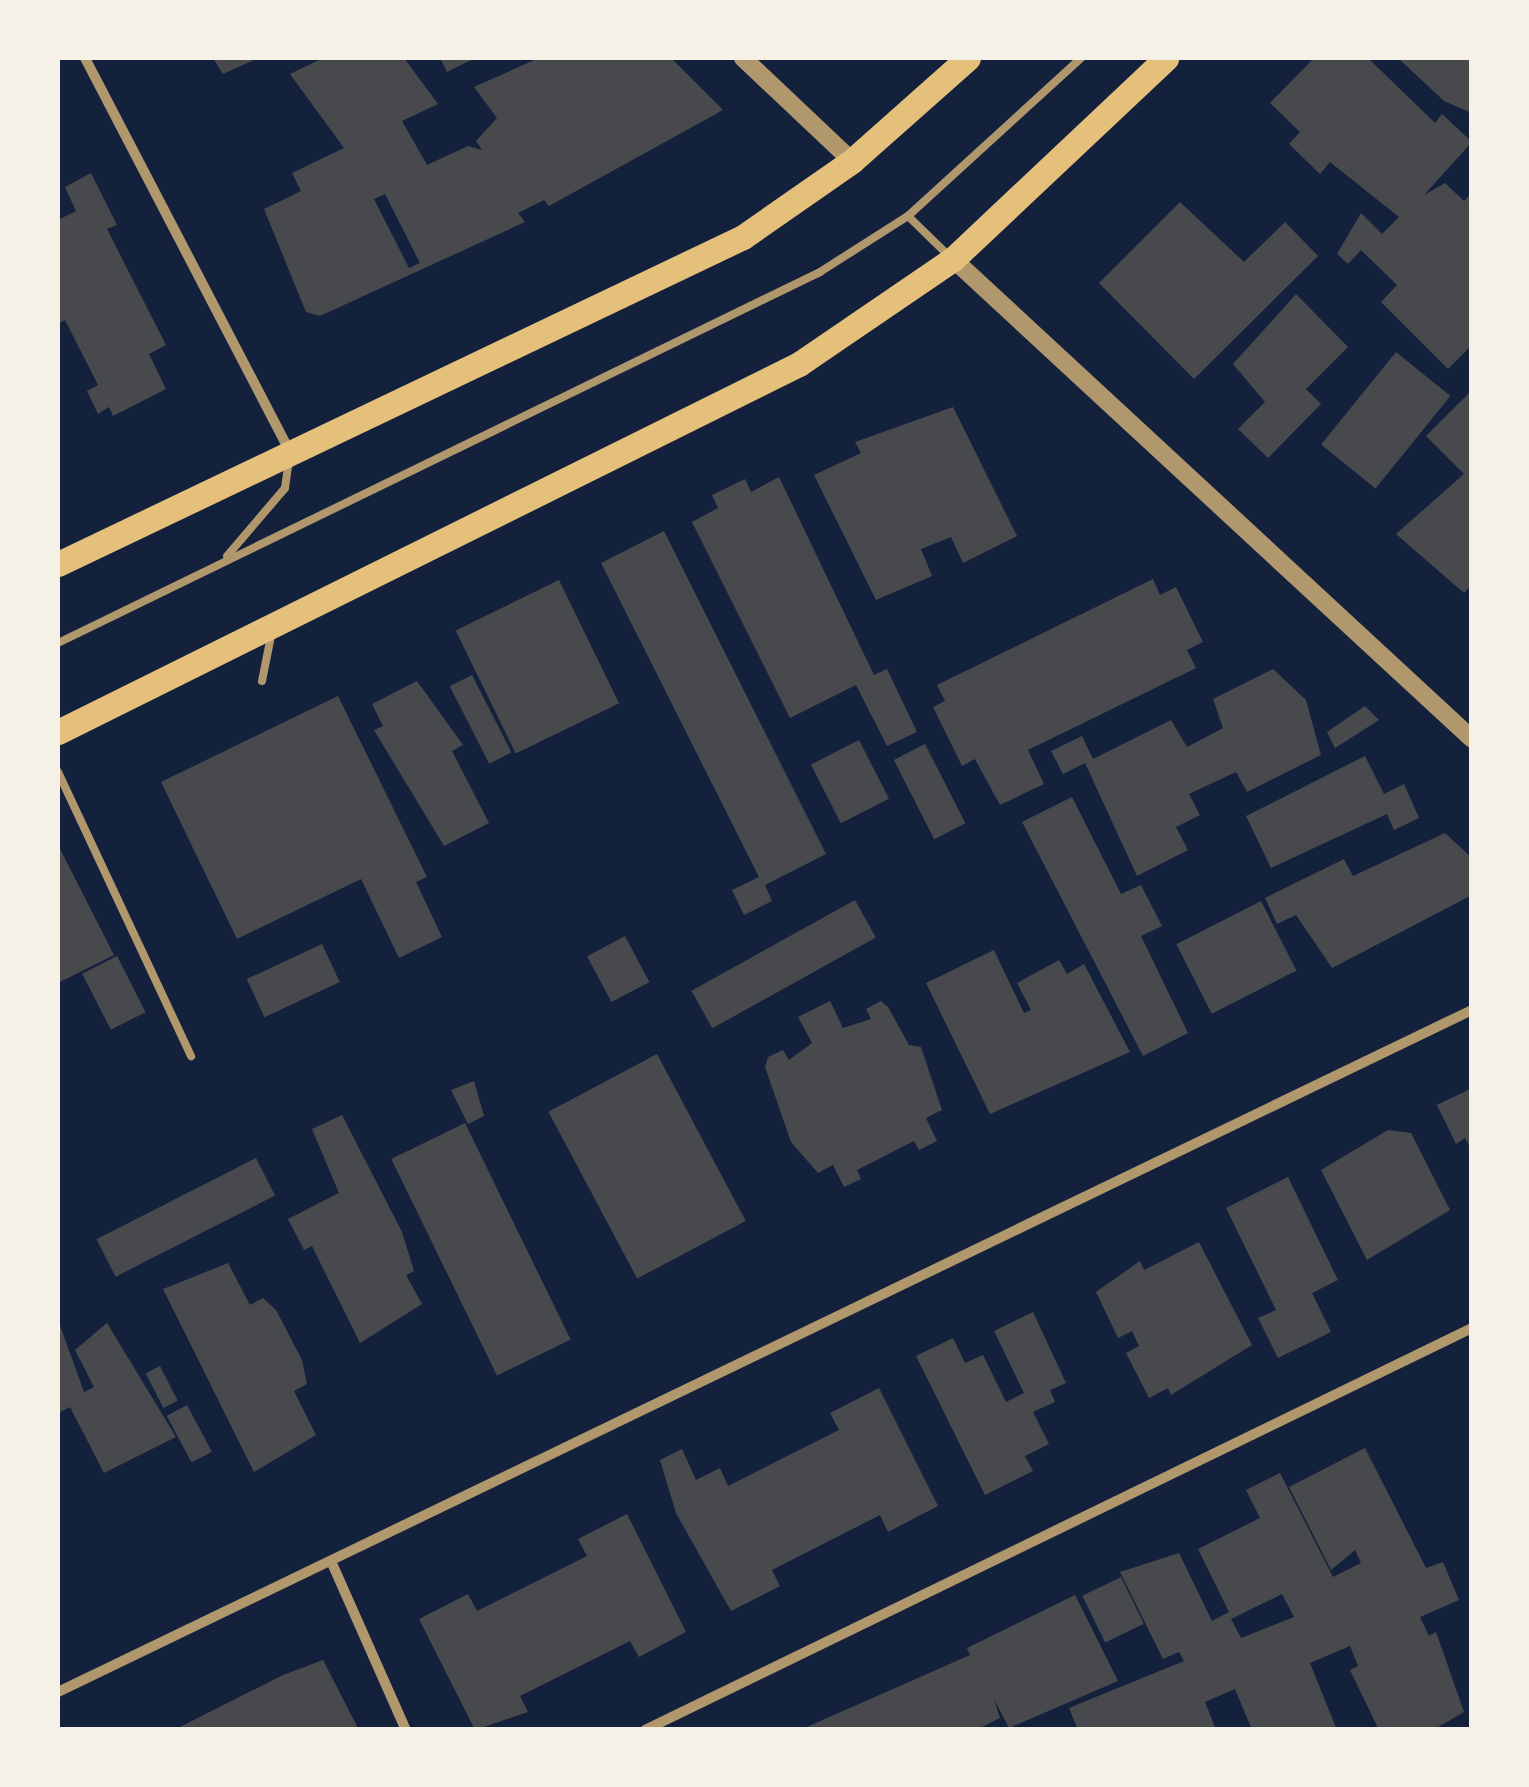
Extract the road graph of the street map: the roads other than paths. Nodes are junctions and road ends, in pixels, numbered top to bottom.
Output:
1 (85, 58) edge
2 (743, 58) edge
3 (968, 58) edge
4 (1081, 58) edge
5 (1166, 58) edge
6 (852, 161) junction
7 (908, 216) junction
8 (952, 259) junction
9 (290, 452) junction
10 (226, 558) junction
11 (58, 564) edge
12 (273, 625) junction
13 (58, 643) edge
14 (262, 681) dead end
15 (58, 732) edge
16 (1472, 739) edge
17 (58, 772) edge
18 (1472, 1010) edge
19 (191, 1056) dead end
20 (1472, 1328) edge
21 (331, 1561) junction
22 (58, 1692) edge
23 (406, 1730) edge
24 (645, 1730) edge

1 - 9 street
2 - 6 street
3 - 6 main road
4 - 7 lane
5 - 8 main road
6 - 9 main road
7 - 8 lane
7 - 10 lane
8 - 12 main road
8 - 16 street
9 - 10 lane
9 - 11 main road
10 - 13 lane
12 - 14 lane
12 - 15 main road
17 - 19 lane
18 - 21 street
20 - 24 street
21 - 22 street
21 - 23 street

